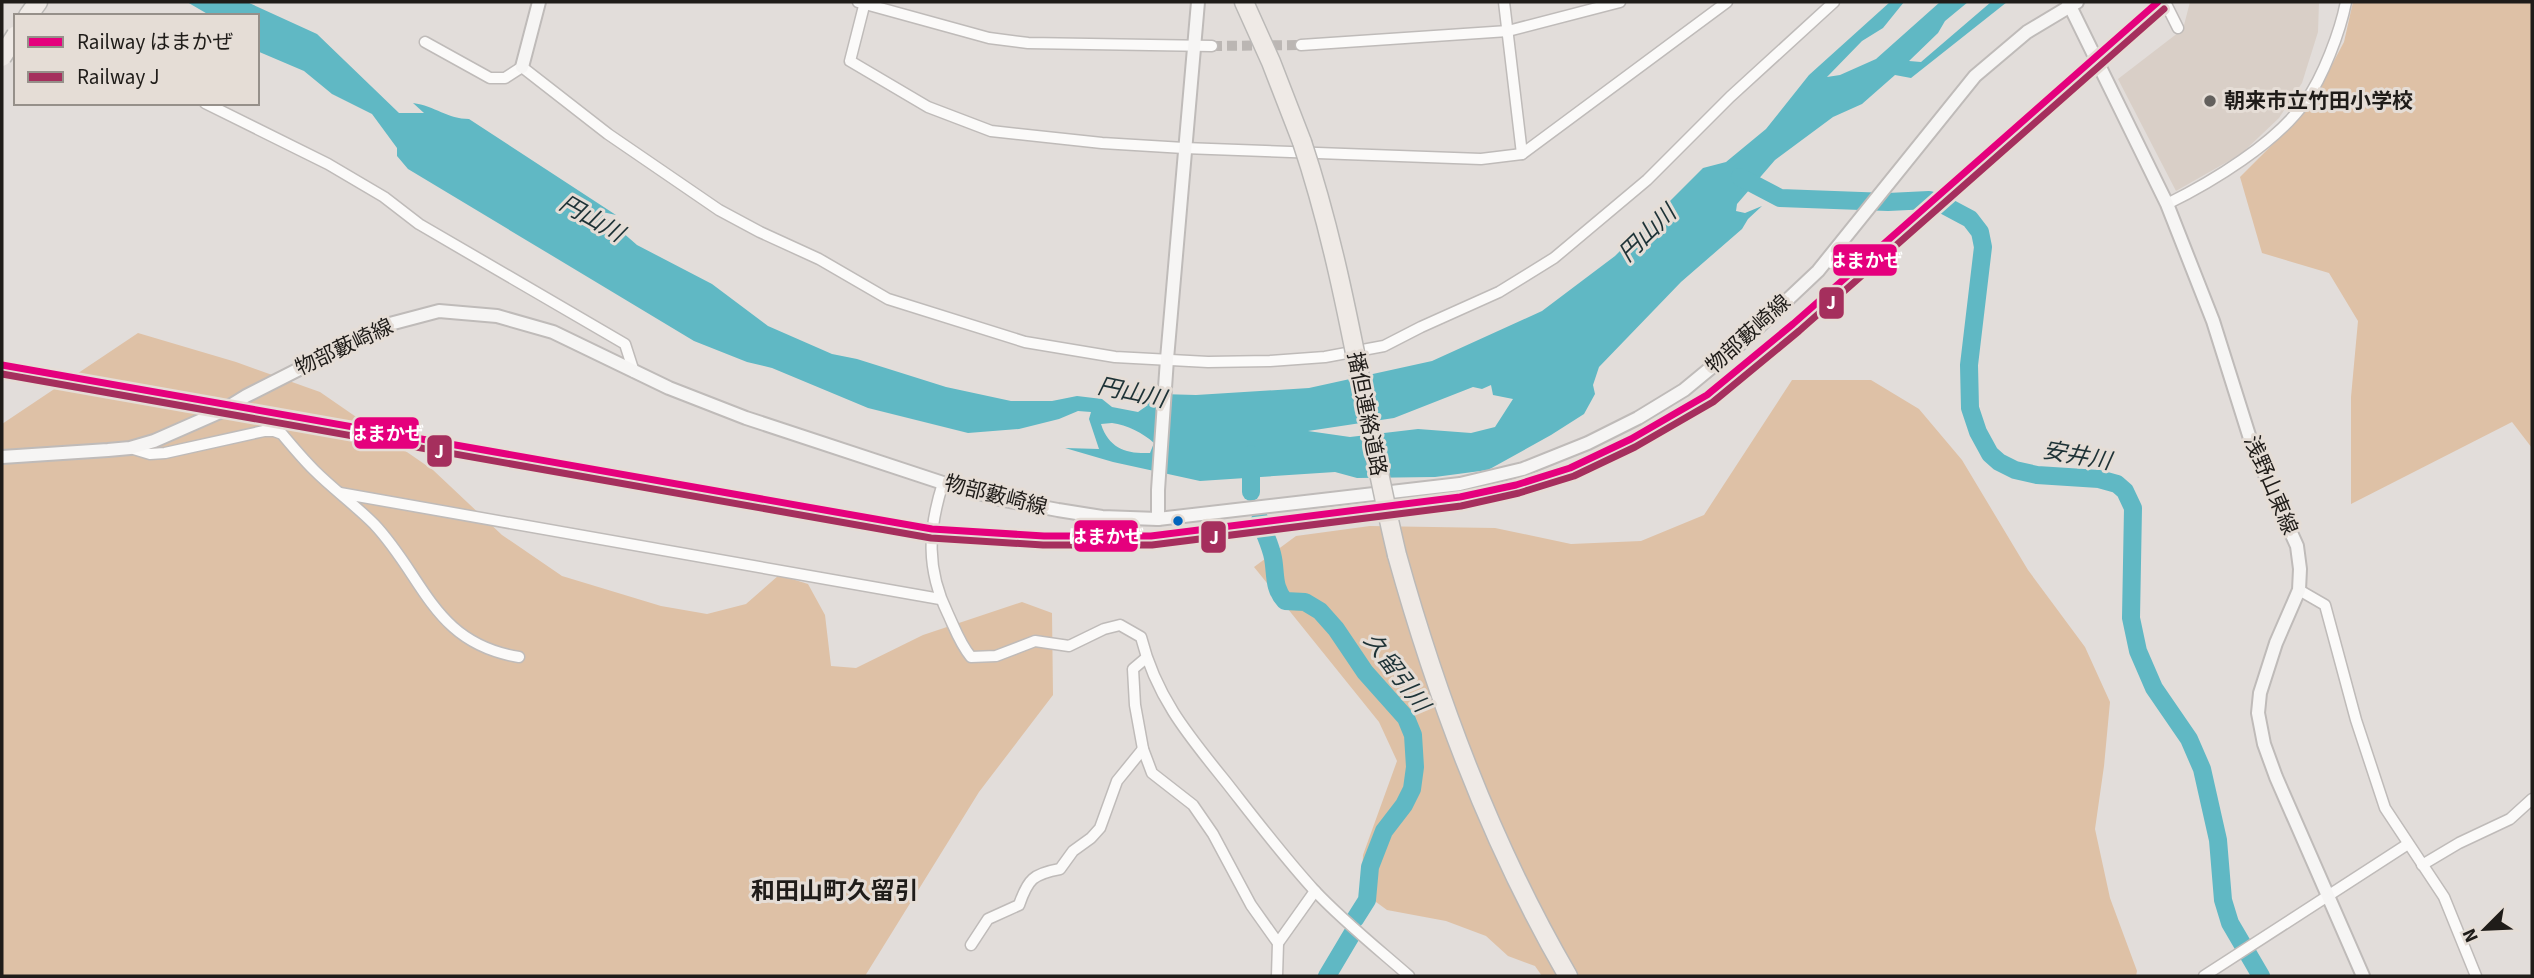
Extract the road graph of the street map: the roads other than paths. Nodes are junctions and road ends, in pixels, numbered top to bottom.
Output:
1 (539, 2) edge
2 (862, 2) edge
3 (1198, 2) edge
4 (1235, 2) edge
5 (1246, 2) edge
6 (1504, 2) edge
7 (1620, 2) edge
8 (1727, 2) edge
9 (1834, 2) edge
10 (2165, 2) edge
11 (2346, 2) edge
12 (2072, 3) edge
13 (2178, 28) dead end
14 (1508, 31) junction
15 (14, 39) edge
16 (425, 42) dead end
17 (1301, 45) tunnel mouth
18 (1194, 46) junction
19 (1212, 46) tunnel mouth
20 (2, 57) edge
21 (522, 67) junction
22 (1286, 97) junction
23 (209, 105) edge
24 (1184, 148) junction
25 (1522, 153) junction
26 (2167, 204) junction
27 (1166, 364) junction
28 (634, 372) junction
29 (130, 448) junction
30 (2, 457) edge
31 (943, 483) junction
32 (341, 493) junction
33 (1158, 519) junction
34 (2299, 590) junction
35 (940, 599) junction
36 (519, 657) dead end
37 (1146, 657) junction
38 (1143, 749) junction
39 (2532, 799) edge
40 (2408, 844) junction
41 (2422, 865) junction
42 (1315, 891) junction
43 (2329, 897) junction
44 (1278, 943) junction
45 (971, 945) dead end
46 (1277, 976) edge
47 (1409, 976) edge
48 (1568, 976) edge
49 (2204, 976) edge
50 (2363, 976) edge
51 (2476, 976) edge

1 - 21 main road
2 - 18 street
2 - 24 street
3 - 18 main road
4 - 22 highway
5 - 22 highway, 播但連絡道路
6 - 14 street
7 - 14 street
8 - 25 street
9 - 27 street
10 - 13 street
11 - 26 street
12 - 26 main road, 浅野山東線
12 - 33 main road, 物部藪崎線
14 - 17 street
14 - 25 street
15 - 20 highway, bridge
16 - 21 street
18 - 19 street
18 - 24 main road
21 - 27 street
22 - 48 highway, 播但連絡道路, bridge
23 - 28 street
24 - 25 street
24 - 27 main road
26 - 34 main road, 浅野山東線
27 - 33 main road
28 - 29 main road, 物部藪崎線
28 - 31 main road, 物部藪崎線
29 - 30 main road, 物部藪崎線
29 - 32 street
31 - 33 main road, 物部藪崎線
31 - 35 street
32 - 35 street
32 - 36 street
34 - 40 street
34 - 43 main road, 浅野山東線
35 - 37 street
37 - 38 street
37 - 42 street
38 - 44 street
38 - 45 street
39 - 41 street
40 - 41 street
40 - 43 street
41 - 51 street
42 - 44 street
42 - 47 street
43 - 49 street
43 - 50 main road, 浅野山東線
44 - 46 street

